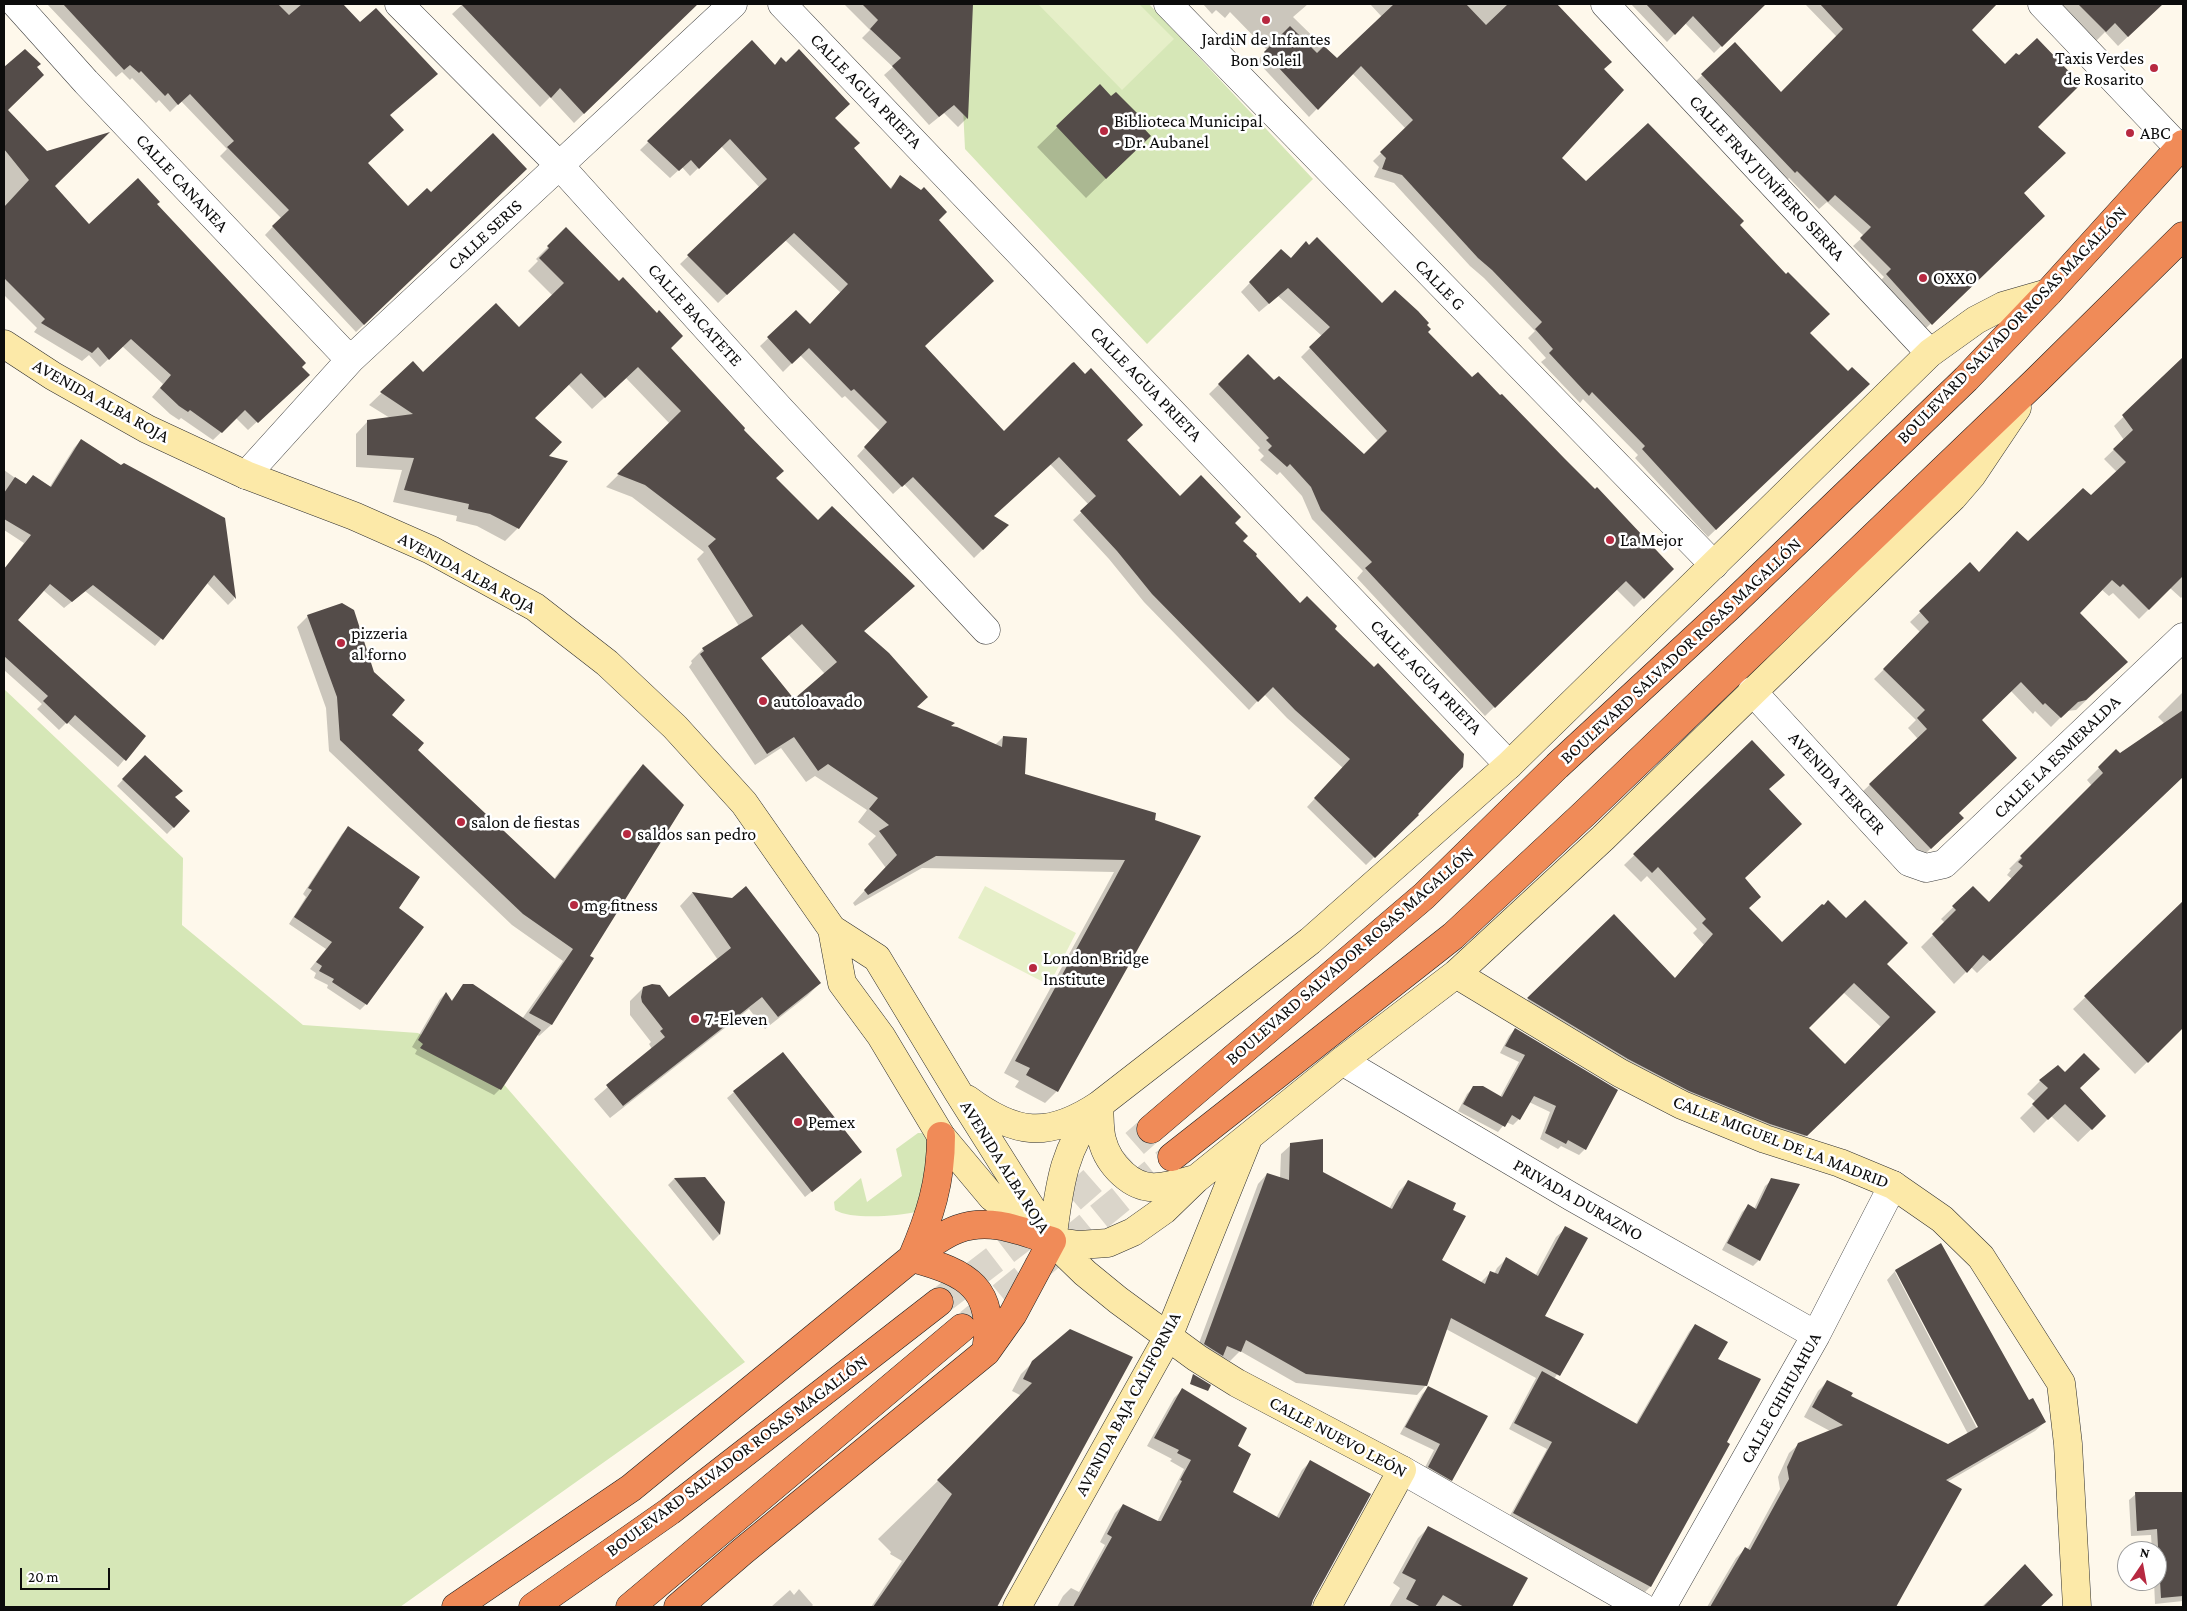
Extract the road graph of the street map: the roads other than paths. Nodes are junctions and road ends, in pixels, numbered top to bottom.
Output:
1 (16, 4) edge
2 (399, 4) edge
3 (733, 4) edge
4 (782, 4) edge
5 (1168, 4) edge
6 (1605, 4) edge
7 (2042, 4) edge
8 (2181, 146) edge
9 (560, 166) junction
10 (2183, 236) edge
11 (2048, 293) junction
12 (4, 344) edge
13 (1930, 353) junction
14 (350, 360) junction
15 (2037, 380) junction
16 (246, 475) junction
17 (1714, 565) junction
18 (986, 630) dead end
19 (2183, 637) edge
20 (1752, 692) junction
21 (1509, 765) junction
22 (1926, 868) joint
23 (832, 929) junction
24 (1456, 974) junction
25 (1342, 1060) junction
26 (958, 1092) junction
27 (1099, 1105) junction
28 (1151, 1129) tunnel mouth
29 (941, 1136) junction
30 (1248, 1139) junction
31 (1172, 1157) tunnel mouth
32 (1196, 1179) junction
33 (1893, 1185) junction
34 (1052, 1241) junction
35 (912, 1258) junction
36 (939, 1302) tunnel mouth
37 (962, 1328) tunnel mouth
38 (1816, 1335) junction
39 (1168, 1337) junction
40 (986, 1352) junction
41 (1402, 1470) junction
42 (456, 1607) edge
43 (533, 1607) edge
44 (630, 1607) edge
45 (678, 1607) edge
46 (1017, 1607) edge
47 (1327, 1607) edge
48 (1642, 1607) edge
49 (1662, 1607) edge
50 (2077, 1607) edge

1 - 14 street, CALLE CANANEA
2 - 9 street, CALLE BACATETE
3 - 9 street, CALLE SERIS
4 - 21 street, CALLE AGUA PRIETA
5 - 17 street, CALLE G
6 - 13 street, CALLE FRAY JUNÍPERO SERRA
7 - 8 street
8 - 11 highway, BOULEVARD SALVADOR ROSAS MAGALLÓN
9 - 14 street, CALLE SERIS
9 - 18 street, CALLE BACATETE
10 - 15 highway
11 - 13 main road
11 - 28 highway, BOULEVARD SALVADOR ROSAS MAGALLÓN
12 - 16 main road, AVENIDA ALBA ROJA
13 - 17 main road
14 - 16 street, CALLE SERIS
15 - 20 main road
15 - 31 highway
16 - 23 main road, AVENIDA ALBA ROJA
17 - 21 main road
19 - 22 street, CALLE LA ESMERALDA
20 - 22 street, AVENIDA TERCER
20 - 24 main road
21 - 27 main road
23 - 26 main road, AVENIDA ALBA ROJA
23 - 29 main road, AVENIDA ALBA ROJA
24 - 25 main road
24 - 33 main road, CALLE MIGUEL DE LA MADRID
25 - 30 main road
25 - 38 street, PRIVADA DURAZNO
26 - 27 main road
26 - 34 main road, AVENIDA ALBA ROJA
27 - 32 main road
27 - 34 main road
29 - 34 main road, AVENIDA ALBA ROJA
29 - 35 highway
30 - 32 main road
30 - 39 main road, AVENIDA BAJA CALIFORNIA
32 - 34 main road
33 - 38 street, CALLE CHIHUAHUA
33 - 50 main road, CALLE MIGUEL DE LA MADRID
34 - 35 highway
34 - 39 main road, CALLE NUEVO LEÓN
34 - 40 highway
35 - 40 highway
35 - 42 highway
36 - 43 highway, BOULEVARD SALVADOR ROSAS MAGALLÓN
37 - 44 highway
38 - 49 street, CALLE CHIHUAHUA
39 - 41 main road, CALLE NUEVO LEÓN
39 - 46 main road, AVENIDA BAJA CALIFORNIA
40 - 45 highway
41 - 47 main road
41 - 48 street, CALLE NUEVO LEÓN

